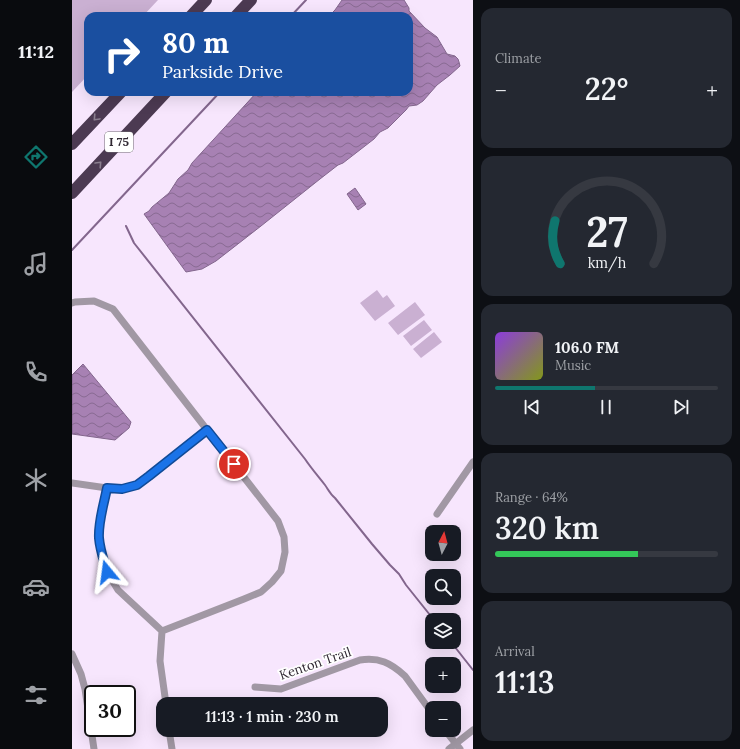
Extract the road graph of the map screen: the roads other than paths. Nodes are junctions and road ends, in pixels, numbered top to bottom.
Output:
1 (203, 0) edge
2 (206, 0) edge
3 (251, 0) edge
4 (193, 12) edge
5 (194, 12) edge
6 (240, 12) edge
7 (117, 96) edge
8 (162, 96) edge
9 (72, 144) edge
10 (72, 193) edge
11 (72, 303) edge
12 (207, 430) junction
13 (473, 462) edge
14 (72, 483) edge
15 (107, 488) junction
16 (437, 514) dead end
17 (162, 630) junction
18 (72, 654) edge
19 (255, 687) dead end
20 (165, 697) edge
21 (425, 703) edge
22 (473, 730) edge
23 (170, 737) edge
24 (451, 737) edge
25 (458, 746) edge
26 (94, 749) edge
27 (172, 749) edge
28 (449, 749) edge

1 - 4 highway
2 - 5 highway
3 - 6 highway
7 -> 9 highway, I 75
10 -> 8 highway, I 75
11 - 12 street
12 - 15 street
12 - 17 street
13 - 16 street
14 - 15 street
15 - 17 street
17 - 20 street
18 - 26 street
19 - 21 street, Kenton Trail
22 - 25 street
23 - 27 street
24 - 25 street
25 - 28 street

